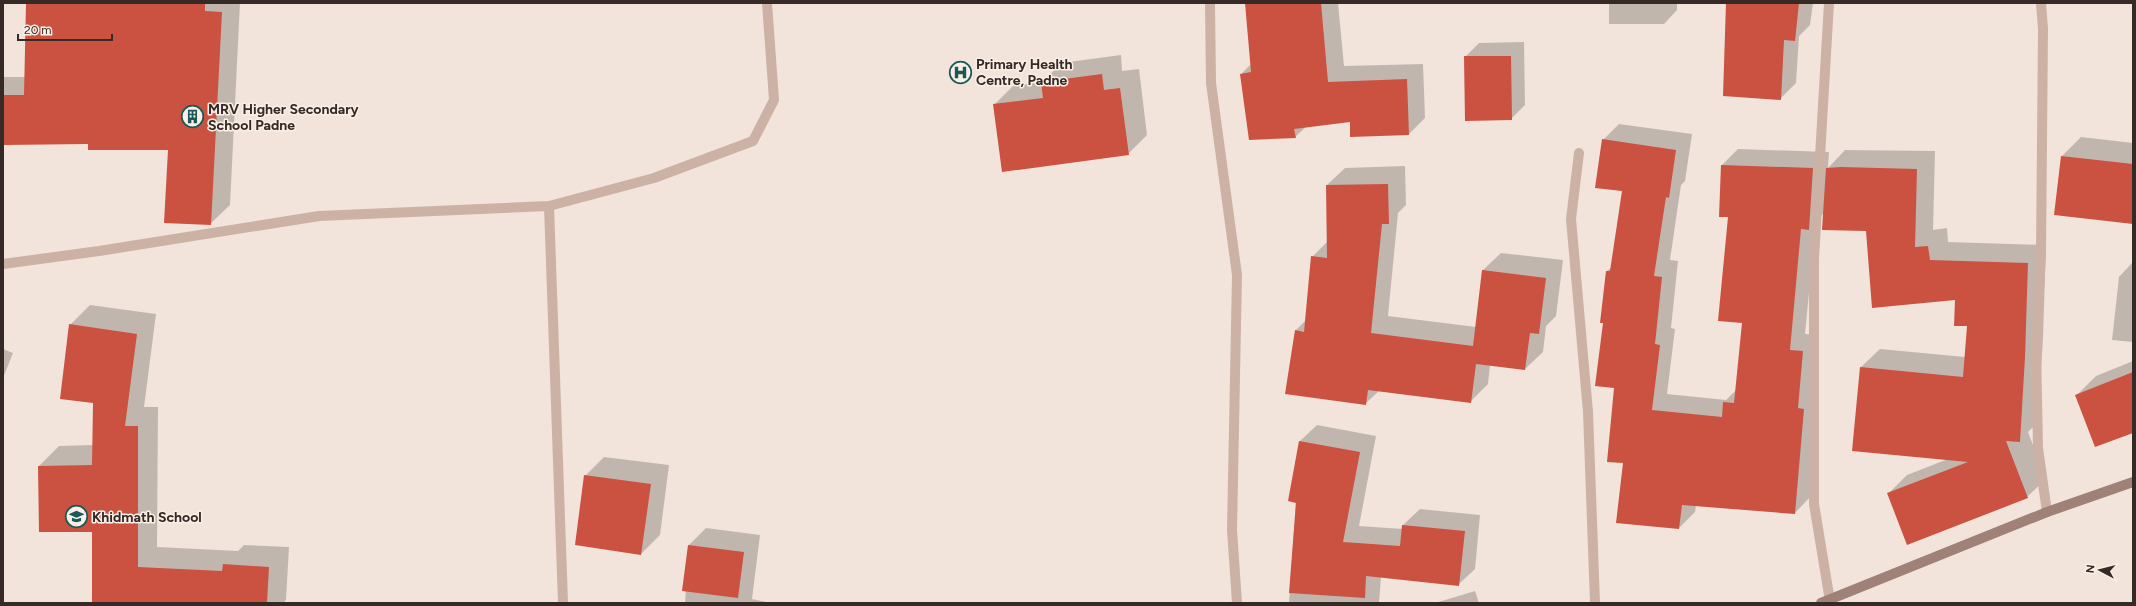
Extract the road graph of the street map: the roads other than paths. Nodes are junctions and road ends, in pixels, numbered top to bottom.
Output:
1 (766, 3) edge
2 (1210, 3) edge
3 (1829, 3) edge
4 (2041, 3) edge
5 (1579, 153) dead end
6 (549, 206) junction
7 (3, 264) edge
8 (2133, 482) edge
9 (2047, 512) junction
10 (1826, 602) edge
11 (563, 603) edge
12 (1237, 603) edge
13 (1595, 603) edge

1 - 6 street
2 - 12 street
3 - 10 street
4 - 9 street
5 - 13 street
6 - 7 street
6 - 11 street
8 - 9 main road
9 - 10 main road

